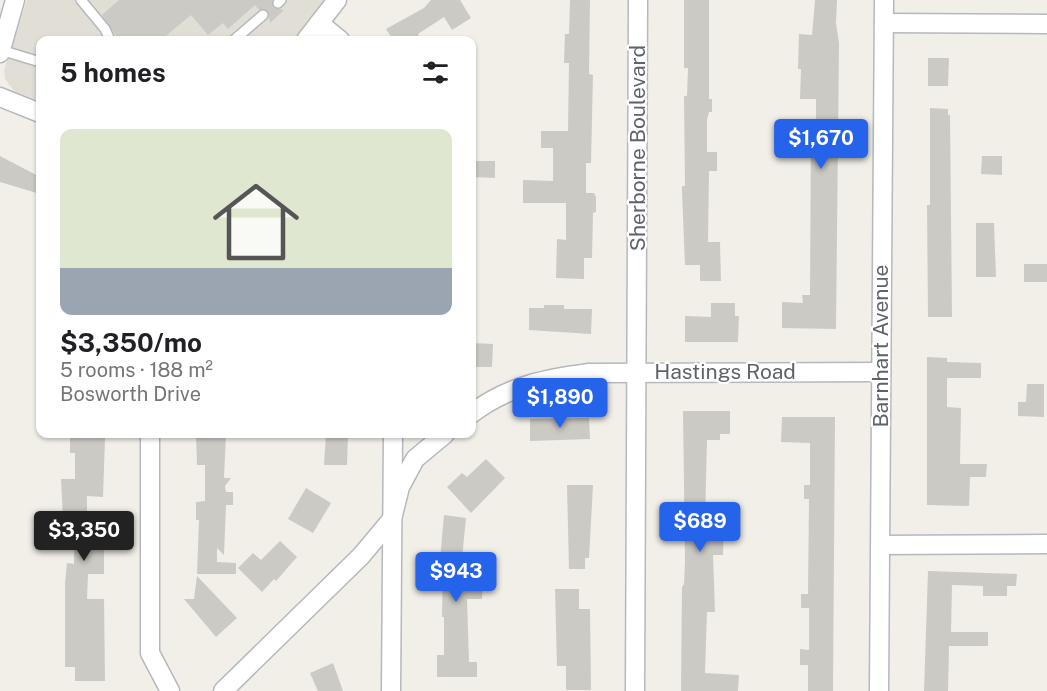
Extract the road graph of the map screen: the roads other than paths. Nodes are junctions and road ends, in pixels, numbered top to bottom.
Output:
1 (15, 0) edge
2 (81, 0) edge
3 (337, 0) edge
4 (638, 0) edge
5 (884, 0) edge
6 (263, 15) dead end
7 (319, 23) junction
8 (884, 23) junction
9 (1047, 24) edge
10 (108, 36) edge
11 (239, 36) edge
12 (309, 36) edge
13 (335, 36) edge
14 (1, 51) edge
15 (36, 61) edge
16 (0, 97) edge
17 (36, 111) edge
18 (881, 372) junction
19 (638, 373) junction
20 (476, 411) edge
21 (150, 438) edge
22 (393, 438) edge
23 (440, 438) edge
24 (392, 519) junction
25 (1047, 544) edge
26 (881, 545) junction
27 (170, 691) edge
28 (223, 691) edge
29 (391, 691) edge
30 (635, 691) edge
31 (879, 691) edge

1 - 14 street
2 - 10 lane
3 - 7 street
4 - 19 street, Sherborne Boulevard
5 - 8 street, Barnhart Avenue
6 - 11 lane
7 - 12 street
7 - 13 street
8 - 9 street
8 - 18 street, Barnhart Avenue
14 - 15 lane
16 - 17 street
18 - 19 street, Hastings Road
18 - 26 street, Barnhart Avenue
19 - 20 street, Hastings Road
19 - 30 street, Sherborne Boulevard
21 - 27 street
22 - 24 street
23 - 24 street
24 - 28 street
24 - 29 street
25 - 26 street
26 - 31 street, Barnhart Avenue

